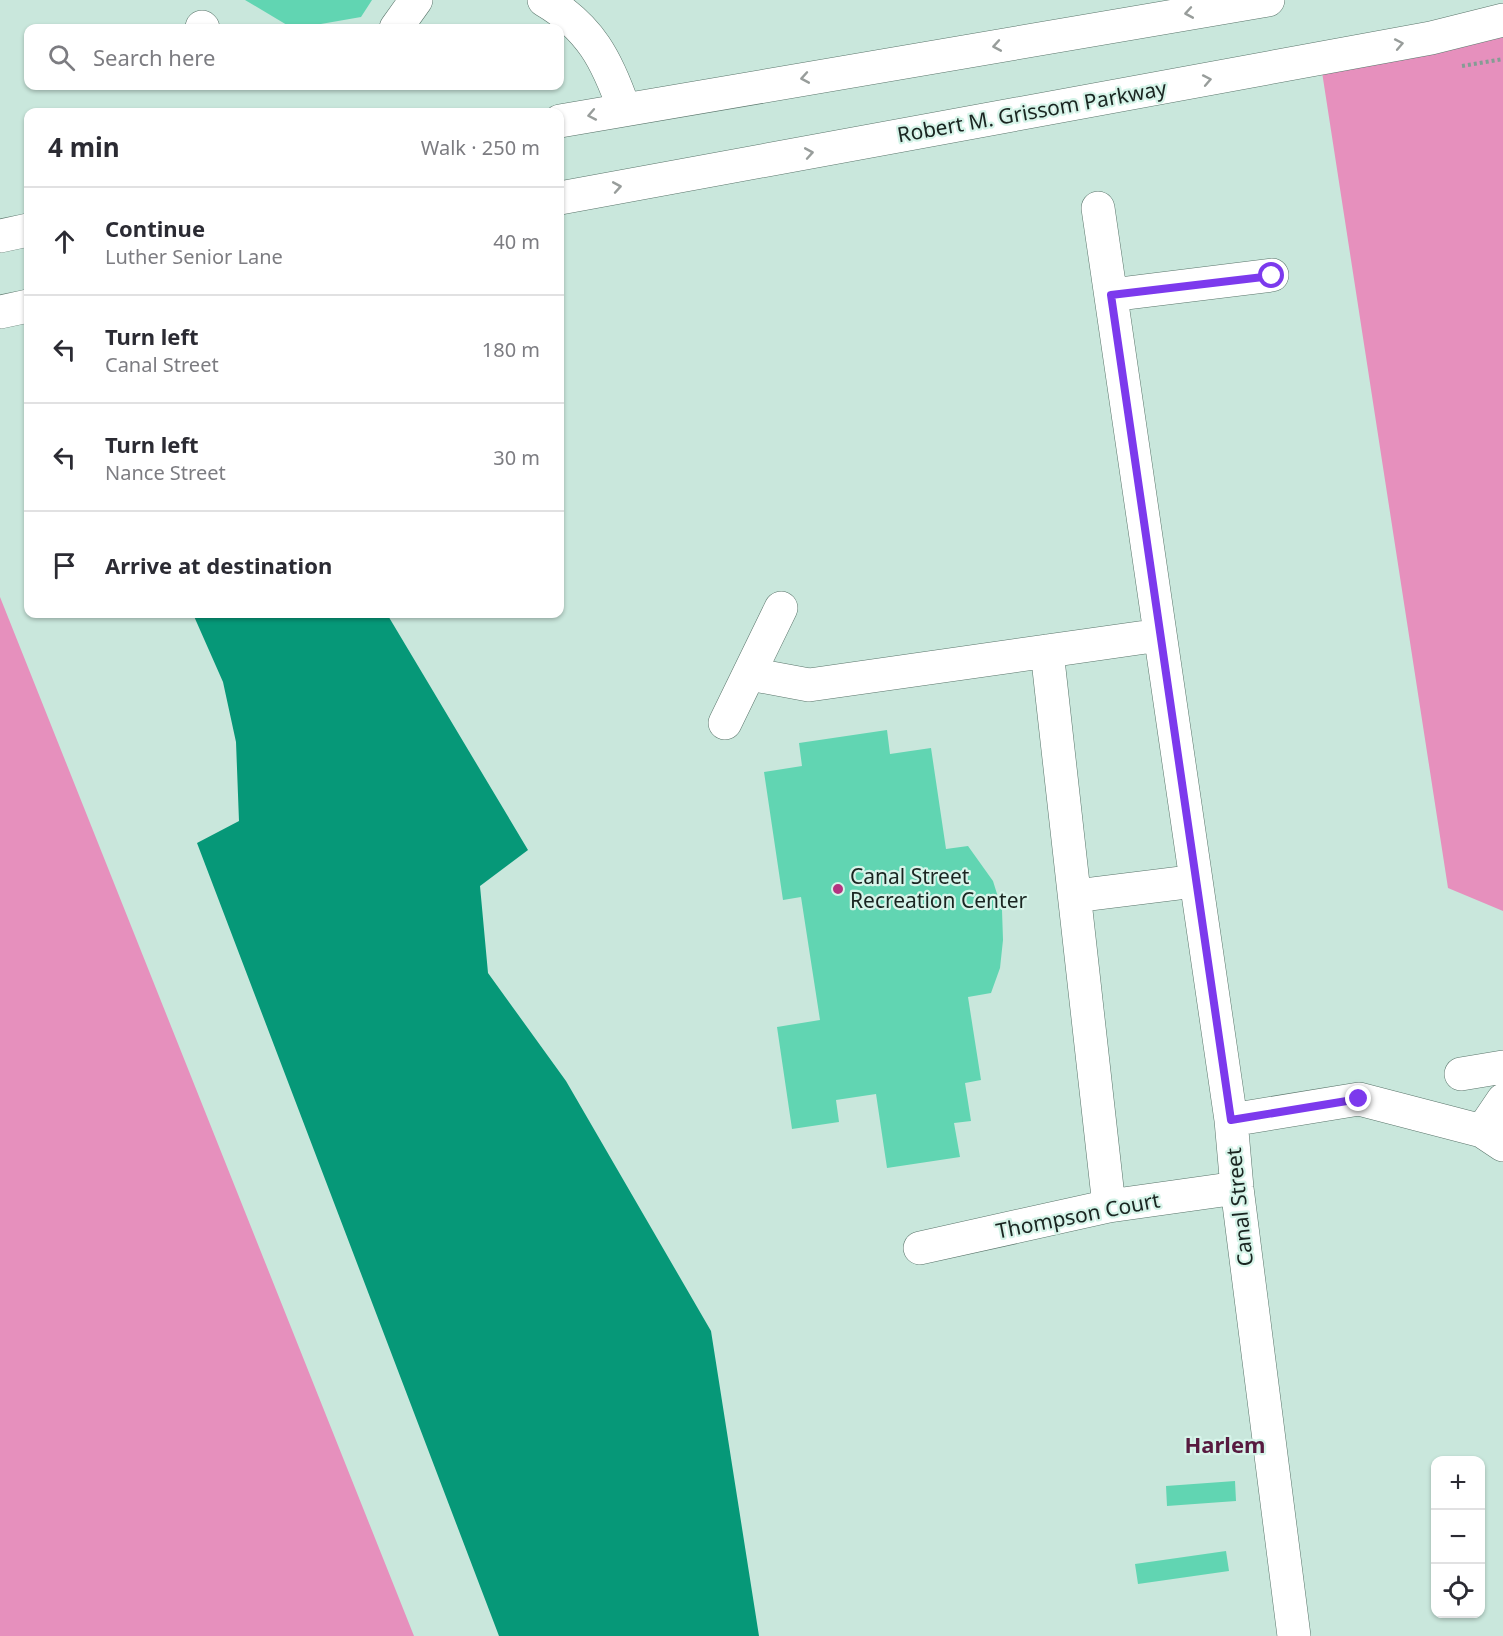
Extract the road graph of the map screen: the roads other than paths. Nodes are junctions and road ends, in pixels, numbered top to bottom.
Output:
1 (416, 0) edge
2 (544, 0) edge
3 (1268, 0) edge
4 (1503, 20) edge
5 (399, 24) edge
6 (624, 109) junction
7 (564, 120) edge
8 (564, 197) edge
9 (1098, 208) dead end
10 (24, 231) edge
11 (0, 236) edge
12 (1272, 276) dead end
13 (1111, 295) junction
14 (24, 307) edge
15 (0, 312) edge
16 (781, 608) dead end
17 (1160, 635) junction
18 (1047, 651) junction
19 (750, 674) junction
20 (725, 723) dead end
21 (1196, 881) junction
22 (1075, 896) junction
23 (1503, 1067) edge
24 (1461, 1074) dead end
25 (1503, 1100) edge
26 (1231, 1120) junction
27 (1492, 1138) edge
28 (1237, 1188) junction
29 (1109, 1206) junction
30 (920, 1248) dead end
31 (1294, 1636) edge

1 - 5 street
2 - 6 street
3 -> 6 street
8 -> 4 street, Robert M. Grissom Parkway
6 -> 7 street
9 - 13 street, Canal Street
10 - 11 street
12 - 13 street
13 - 17 street, Canal Street
14 - 15 street
16 - 19 street
17 - 18 street
17 - 21 street, Canal Street
18 - 19 street
18 - 22 street
19 - 20 street
21 - 22 street
21 - 26 street, Canal Street
22 - 29 street
23 - 24 street
25 - 27 street
26 - 27 street
26 - 28 street, Canal Street
28 - 29 street, Thompson Court
28 - 31 street, Canal Street
29 - 30 street, Thompson Court

